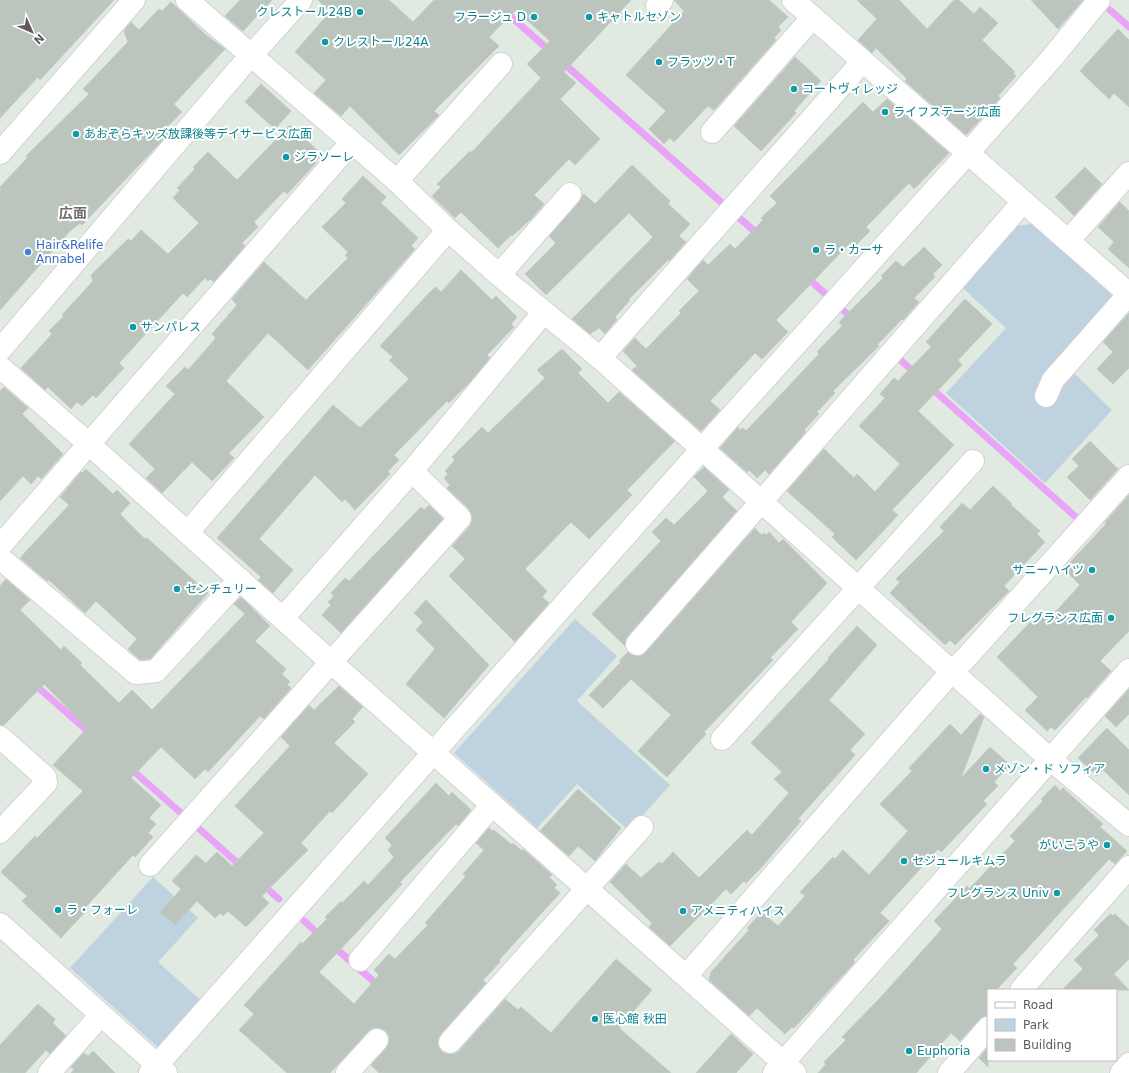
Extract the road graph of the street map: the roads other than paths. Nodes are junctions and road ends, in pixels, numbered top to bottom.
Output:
1 (134, 0) edge
2 (187, 0) edge
3 (301, 0) edge
4 (793, 0) edge
5 (1099, 0) edge
6 (812, 18) junction
7 (250, 56) junction
8 (862, 62) junction
9 (501, 64) dead end
10 (712, 132) dead end
11 (352, 142) junction
12 (0, 153) edge
13 (968, 154) junction
14 (1129, 173) edge
15 (397, 181) junction
16 (570, 194) dead end
17 (1023, 202) junction
18 (448, 230) junction
19 (1068, 241) junction
20 (499, 274) junction
21 (1128, 290) edge
22 (544, 312) junction
23 (0, 350) edge
24 (600, 358) junction
25 (0, 367) edge
26 (1046, 396) dead end
27 (89, 444) junction
28 (701, 450) junction
29 (973, 461) dead end
30 (412, 471) junction
31 (1129, 476) edge
32 (760, 502) junction
33 (188, 532) junction
34 (0, 546) edge
35 (0, 558) edge
36 (240, 579) junction
37 (858, 588) junction
38 (283, 618) junction
39 (637, 644) dead end
40 (332, 663) junction
41 (1129, 670) edge
42 (952, 671) junction
43 (0, 737) edge
44 (722, 740) dead end
45 (434, 754) junction
46 (1050, 758) junction
47 (492, 805) junction
48 (1129, 825) edge
49 (642, 827) dead end
50 (0, 832) edge
51 (150, 865) dead end
52 (1129, 867) edge
53 (588, 887) junction
54 (0, 924) edge
55 (360, 960) dead end
56 (686, 976) junction
57 (1022, 989) edge
58 (101, 1015) junction
59 (987, 1029) edge
60 (377, 1040) dead end
61 (450, 1042) dead end
62 (1129, 1064) edge
63 (784, 1069) edge
64 (158, 1070) edge
65 (49, 1073) edge
66 (347, 1073) edge
67 (949, 1073) edge
68 (1121, 1073) edge

1 - 12 street
2 - 7 street
3 - 7 street
4 - 6 street
5 - 13 street
6 - 8 street
6 - 10 street
7 - 11 street
7 - 23 street
8 - 13 street
8 - 24 street
9 - 15 street
11 - 15 street
11 - 27 street
13 - 17 street
13 - 28 street
14 - 19 street
15 - 18 street
16 - 20 street
17 - 19 street
17 - 32 street
18 - 20 street
18 - 33 street
19 - 21 street
20 - 22 street
21 - 26 street
22 - 24 street
22 - 30 street
24 - 28 street
25 - 27 street
27 - 33 street
27 - 34 street
28 - 32 street
28 - 45 street
29 - 37 street
30 - 38 street
30 - 40 street
31 - 42 street
32 - 37 street
32 - 39 street
33 - 36 street
35 - 36 street
36 - 38 street
37 - 42 street
37 - 44 street
38 - 40 street
40 - 45 street
40 - 51 street
41 - 46 street
42 - 46 street
42 - 56 street
43 - 50 street
45 - 47 street
45 - 64 street
46 - 48 street
46 - 63 street
47 - 53 street
47 - 55 street
49 - 53 street
52 - 57 street
53 - 56 street
53 - 61 street
54 - 58 street
56 - 63 street
58 - 64 street
58 - 65 street
59 - 67 street
60 - 66 street
62 - 68 street

